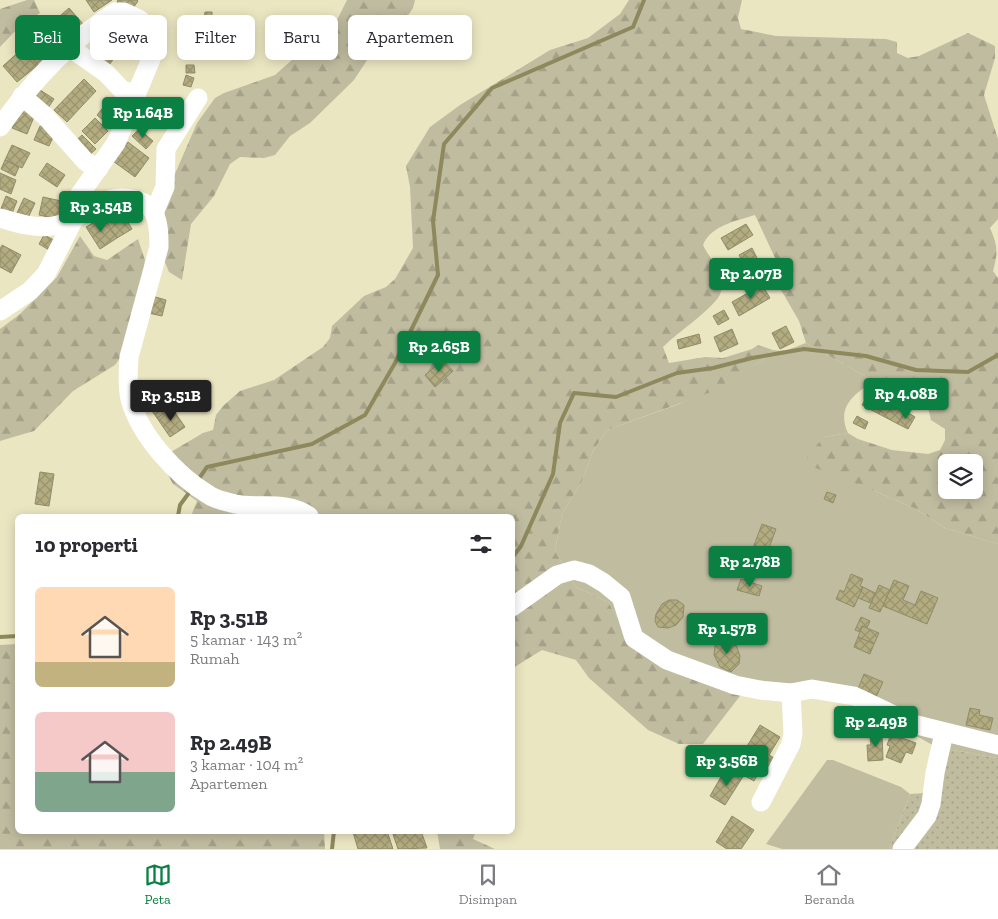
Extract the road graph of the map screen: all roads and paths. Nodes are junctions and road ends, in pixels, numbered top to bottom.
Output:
1 (80, 39) edge
2 (80, 55) edge
3 (57, 60) edge
4 (137, 93) junction
5 (22, 96) junction
6 (198, 98) dead end
7 (0, 127) edge
8 (99, 168) junction
9 (154, 214) junction
10 (0, 218) edge
11 (74, 219) junction
12 (0, 311) edge
13 (304, 514) edge
14 (515, 605) edge
15 (791, 693) junction
16 (944, 733) junction
17 (998, 745) edge
18 (761, 802) dead end
19 (902, 849) edge

1 - 4 street
2 - 4 street
3 - 5 street
4 - 8 street
5 - 7 street
5 - 8 street
6 - 9 street
8 - 11 street
9 - 11 street
9 - 13 street
10 - 11 street
11 - 12 street
14 - 15 street
15 - 16 street
15 - 18 street
16 - 17 street
16 - 19 street

